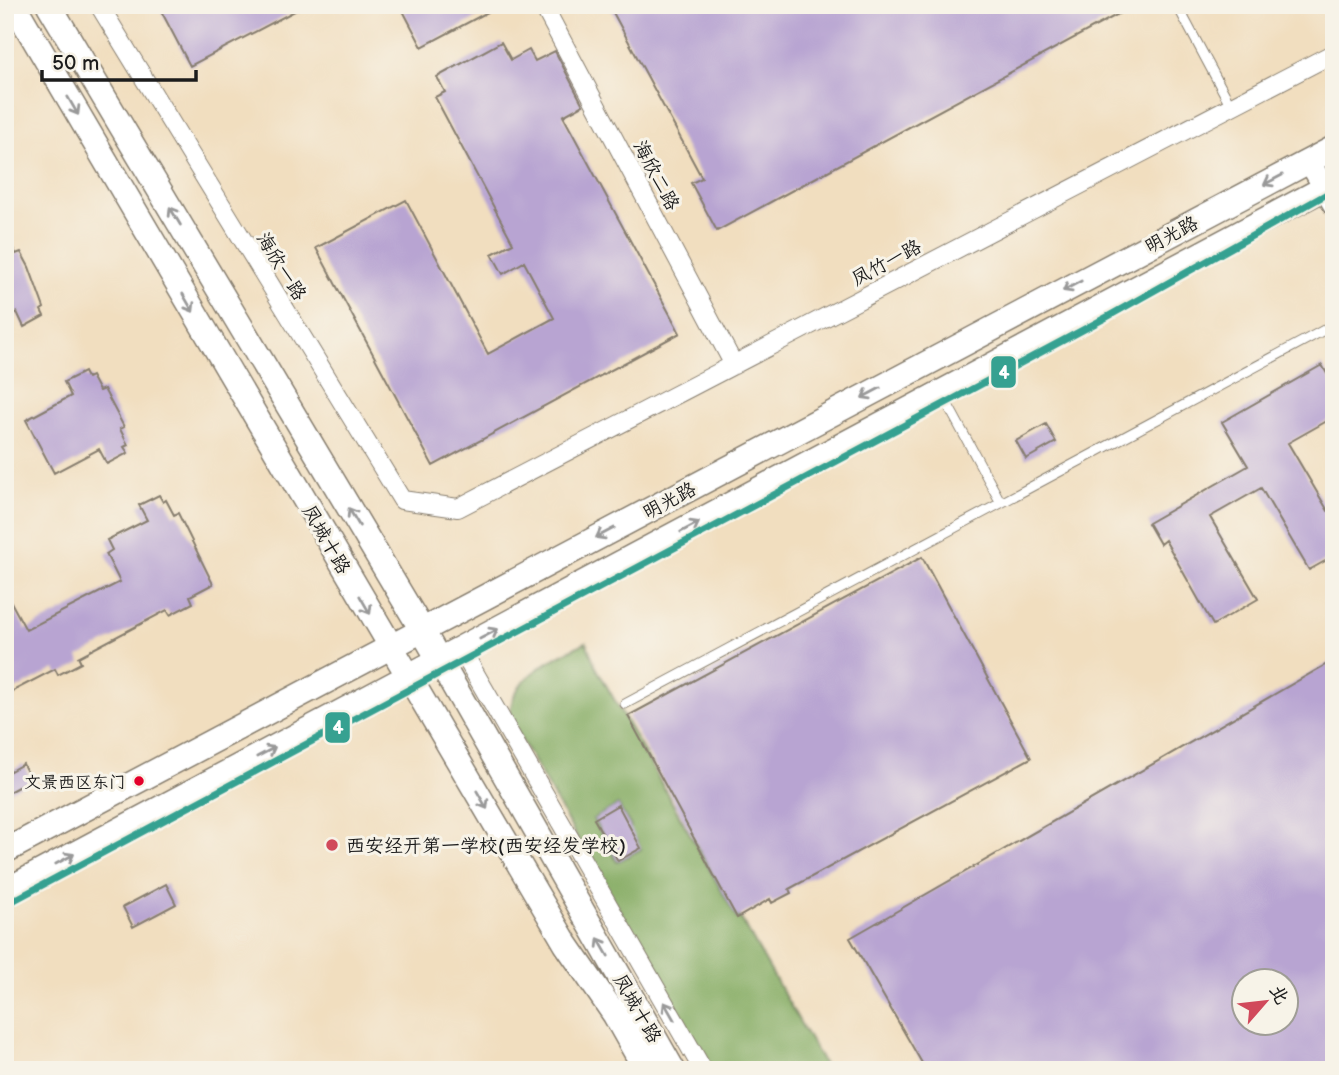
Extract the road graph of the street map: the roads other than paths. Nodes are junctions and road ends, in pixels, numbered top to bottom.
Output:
1 (14, 5) edge
2 (49, 5) edge
3 (99, 5) edge
4 (543, 5) edge
5 (1177, 5) edge
6 (1334, 52) edge
7 (1231, 106) junction
8 (1334, 148) edge
9 (1309, 161) junction
10 (1330, 192) edge
11 (1324, 330) dead end
12 (734, 365) junction
13 (941, 392) junction
14 (1001, 503) junction
15 (458, 508) joint
16 (422, 630) junction
17 (390, 648) junction
18 (450, 655) junction
19 (408, 676) junction
20 (625, 704) dead end
21 (5, 851) edge
22 (5, 891) edge
23 (646, 1070) edge
24 (673, 1070) edge
25 (703, 1070) edge

1 -> 17 main road, 凤城十路
16 -> 2 main road, 凤城十路
3 - 15 street, 海欣一路
4 - 12 street, 海欣二路
5 - 7 lane
6 - 7 street, 凤竹一路
7 - 12 street, 凤竹一路
8 - 9 main road, 明光路
9 - 10 street
9 -> 16 main road, 明光路
10 - 13 main road, 明光路
11 - 14 lane
12 - 15 street, 凤竹一路
13 - 14 lane
18 -> 13 main road, 明光路
14 - 20 lane
16 - 17 main road, 明光路
16 - 18 main road, 凤城十路
17 - 19 main road, 凤城十路
17 - 21 main road, 明光路
18 - 19 main road, 明光路
24 -> 18 main road, 凤城十路
25 -> 18 street
22 -> 19 main road, 明光路
19 -> 23 main road, 凤城十路

